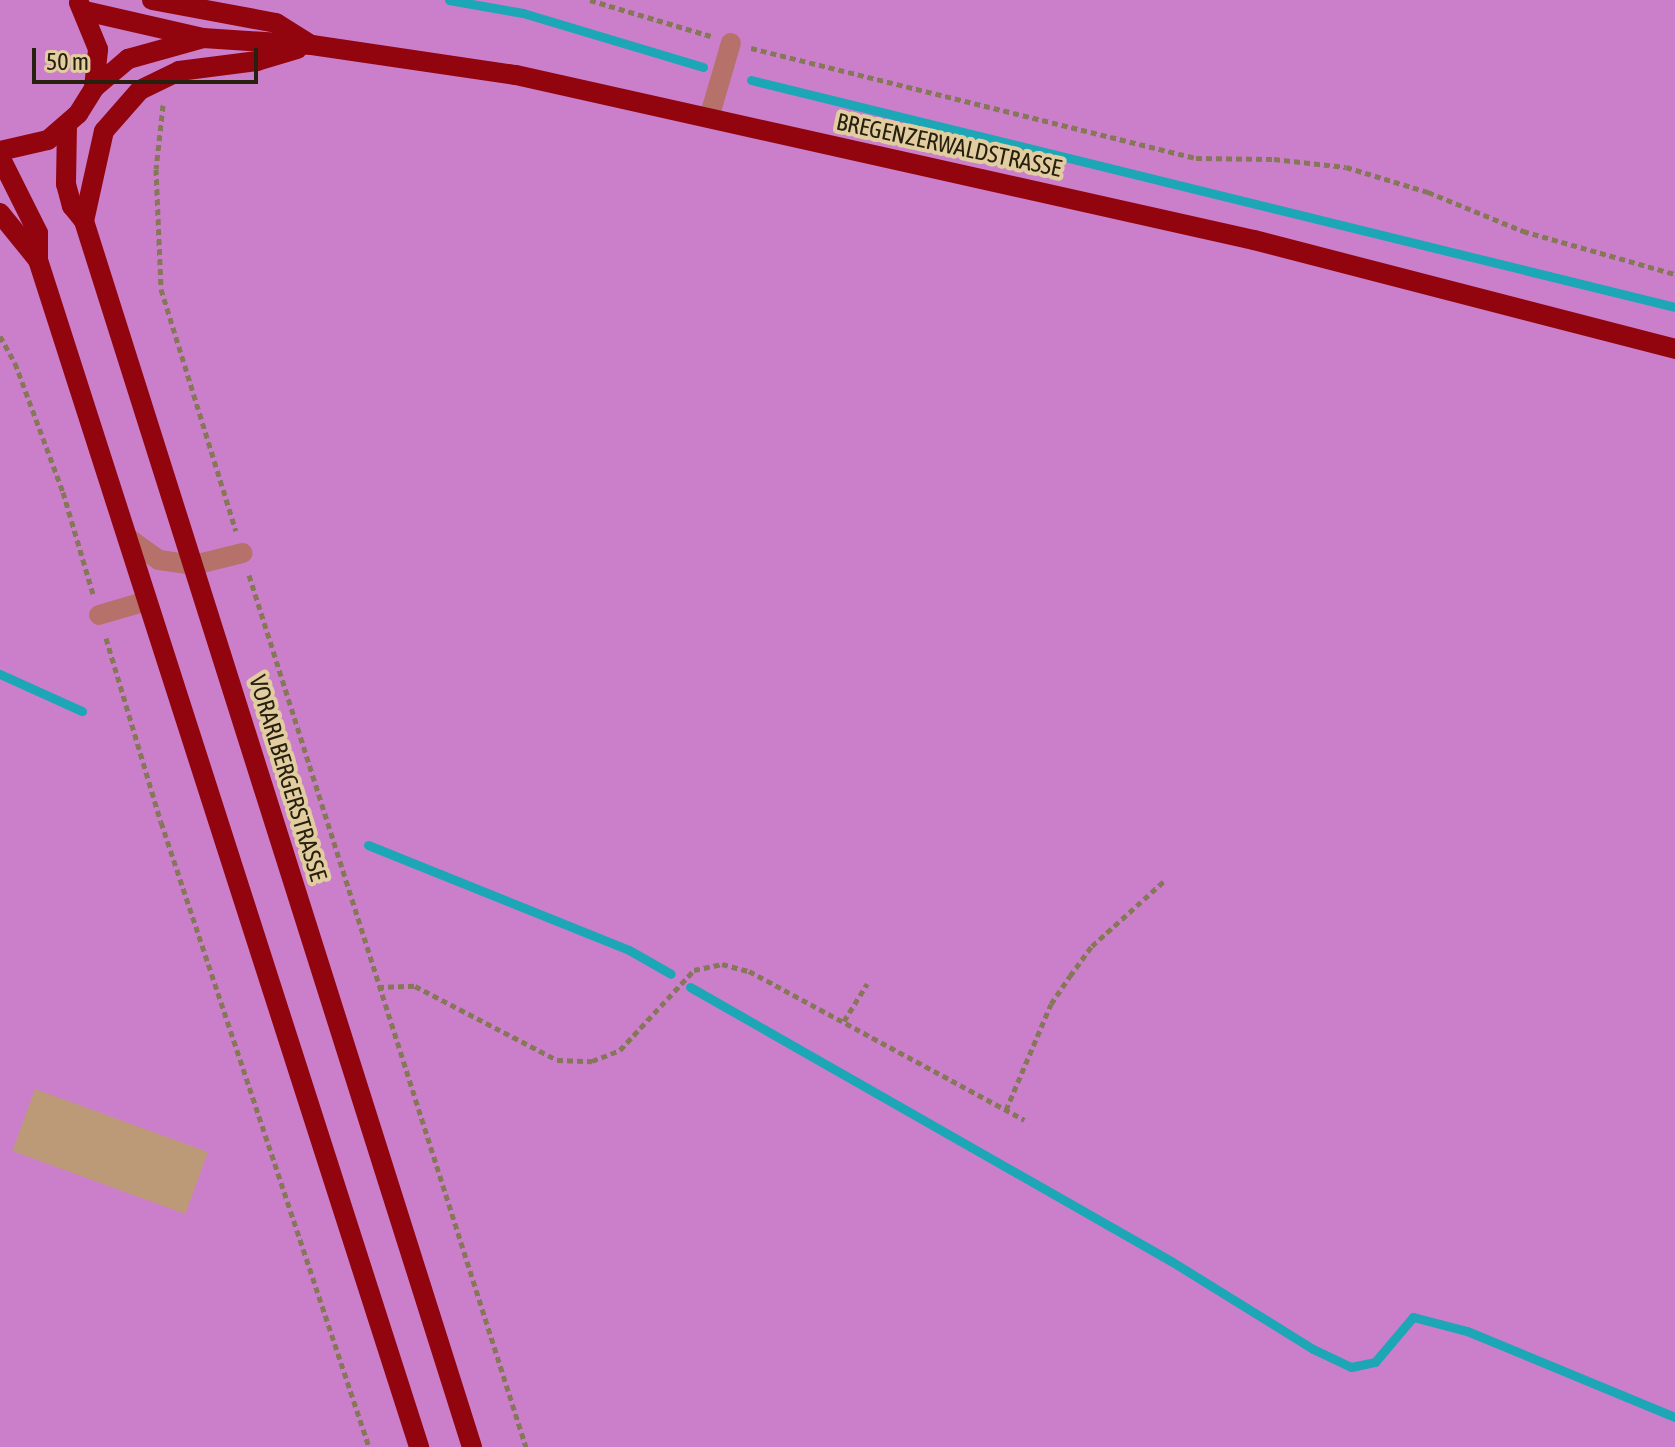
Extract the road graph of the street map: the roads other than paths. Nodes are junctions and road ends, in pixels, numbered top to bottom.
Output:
1 (152, 0) edge
2 (81, 5) edge
3 (203, 38) junction
4 (731, 43) road end
5 (312, 45) junction
6 (94, 88) junction
7 (709, 118) junction
8 (67, 125) junction
9 (0, 154) edge
10 (0, 213) edge
11 (84, 221) junction
12 (38, 260) junction
13 (1675, 349) edge
14 (127, 537) junction
15 (243, 553) road end
16 (194, 565) junction
17 (147, 601) junction
18 (99, 615) road end
19 (419, 1447) edge
20 (472, 1447) edge

1 - 5 main road
2 - 3 main road, BREGENZERWALDSTRASSE
2 - 6 main road
3 - 5 main road, BREGENZERWALDSTRASSE
3 - 6 main road, BREGENZERWALDSTRASSE
4 - 7 lane
5 - 7 main road, BREGENZERWALDSTRASSE
5 - 11 main road
6 - 8 main road
7 - 13 main road, BREGENZERWALDSTRASSE
8 - 9 main road
8 - 11 main road, VORARLBERGERSTRASSE
9 - 12 main road
10 - 12 main road
11 - 16 main road, VORARLBERGERSTRASSE
12 - 14 main road
14 - 16 lane
14 - 17 main road
15 - 16 lane
16 - 20 main road, VORARLBERGERSTRASSE
17 - 18 lane
17 - 19 main road

